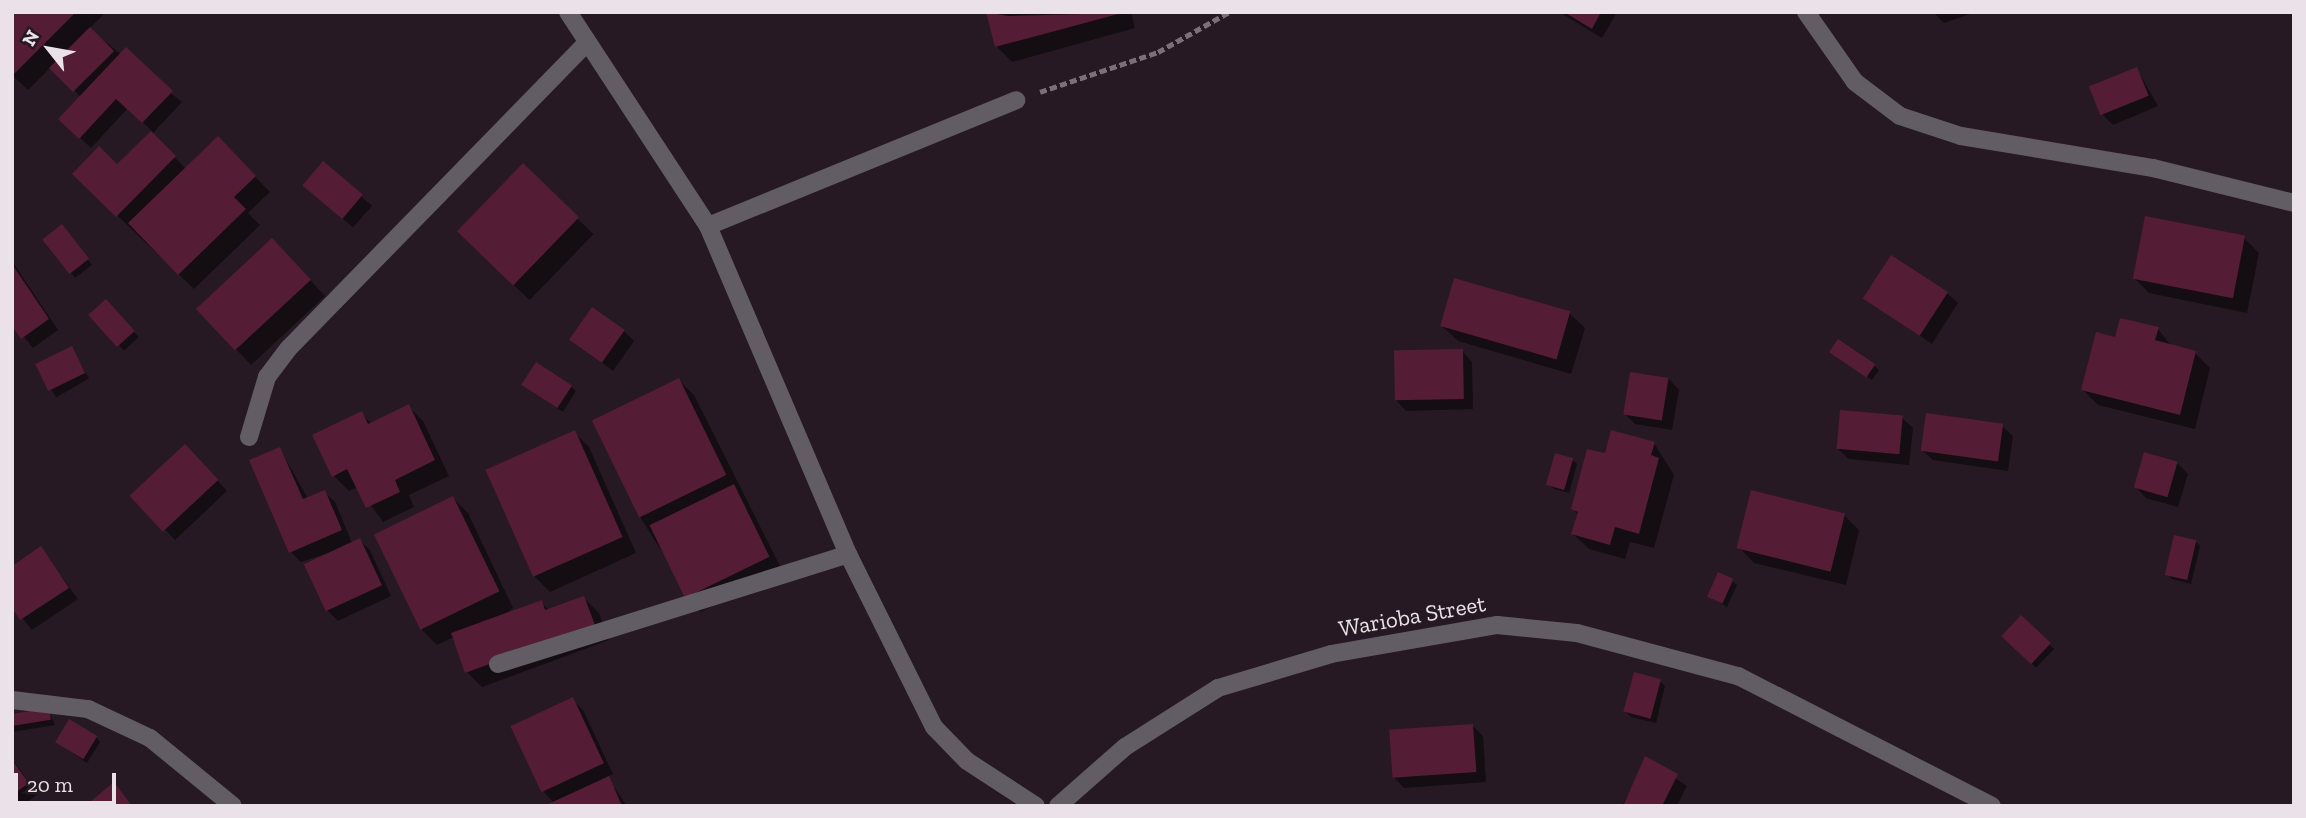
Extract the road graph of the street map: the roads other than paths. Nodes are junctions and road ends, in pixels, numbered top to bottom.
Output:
1 (568, 12) edge
2 (1806, 12) edge
3 (585, 45) junction
4 (1016, 100) road end
5 (2294, 203) edge
6 (708, 226) junction
7 (249, 437) dead end
8 (848, 554) junction
9 (498, 664) dead end
10 (12, 700) edge
11 (233, 806) edge
12 (1036, 806) edge
13 (1058, 806) edge
14 (1992, 806) edge

1 - 3 street
2 - 5 street
3 - 6 street
3 - 7 street
4 - 6 street
6 - 8 street
8 - 9 street
8 - 12 street
10 - 11 street
13 - 14 street, Warioba Street

